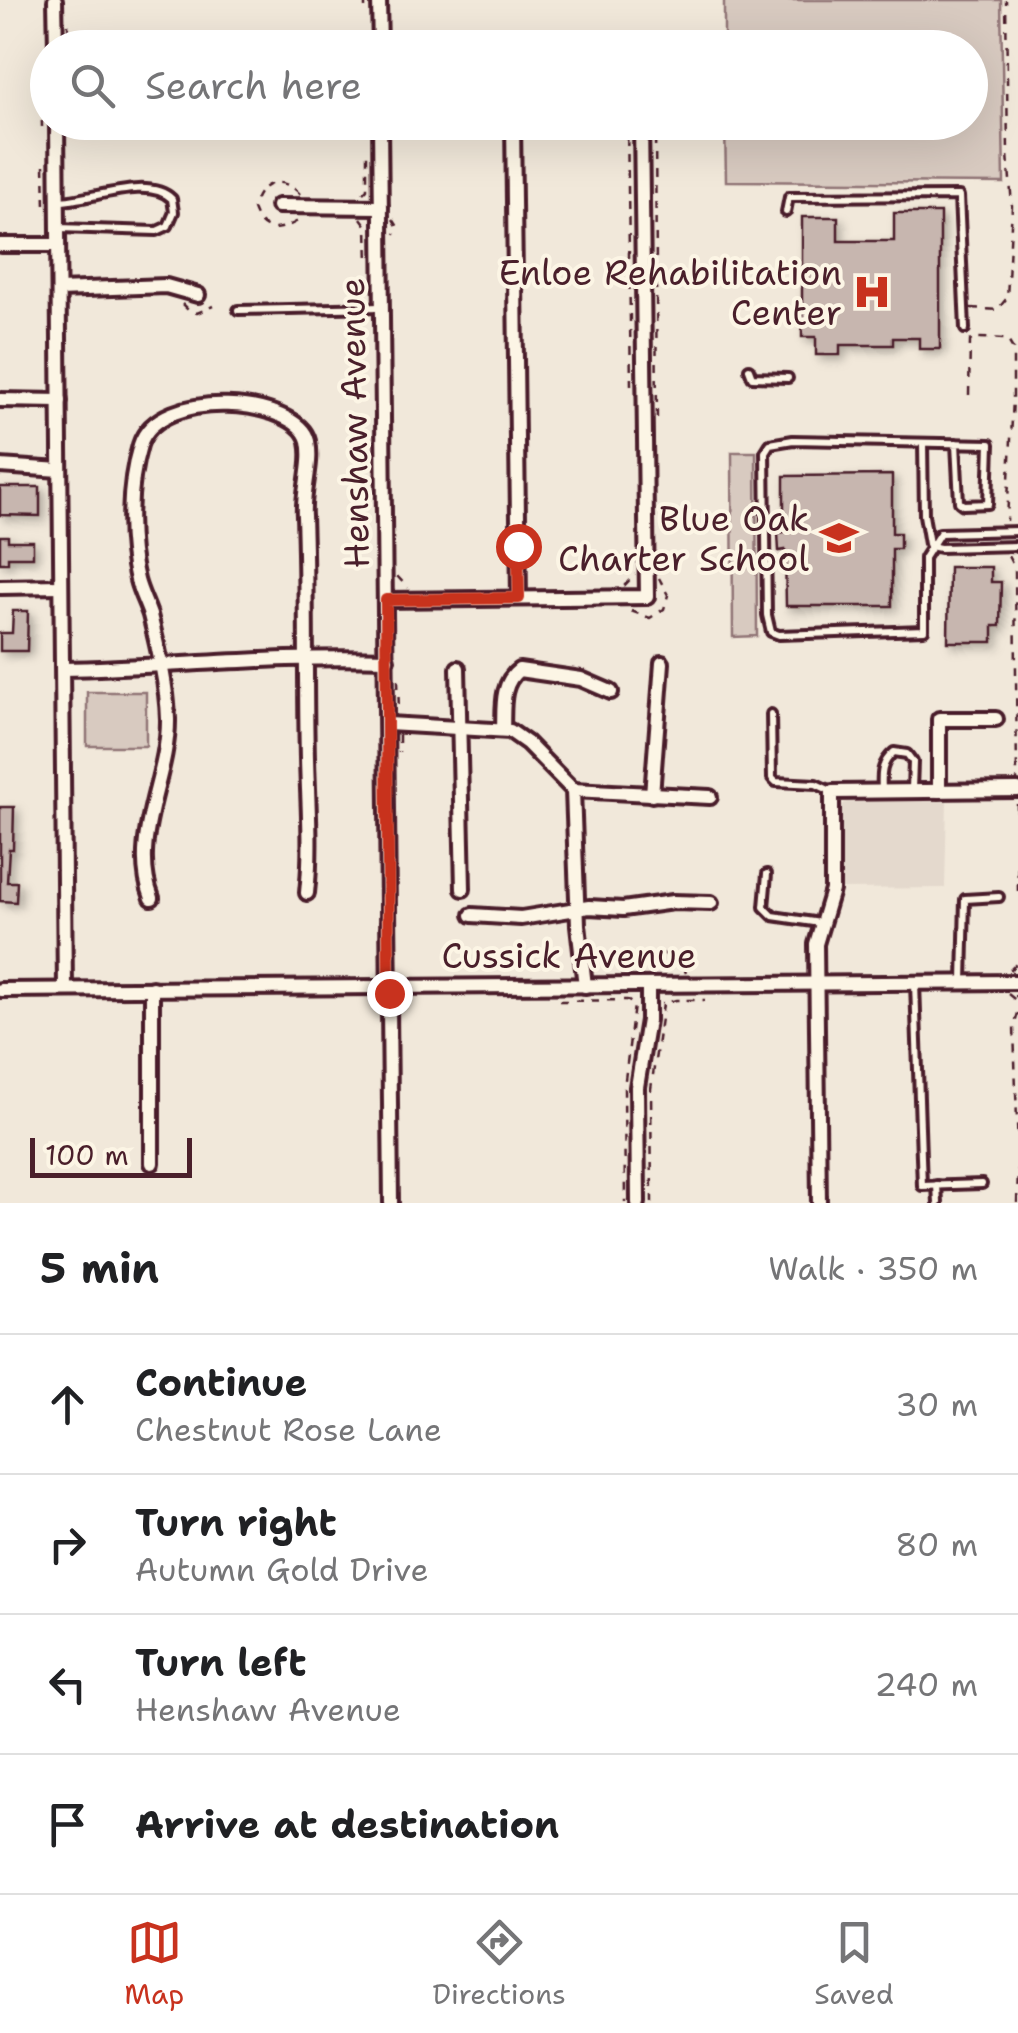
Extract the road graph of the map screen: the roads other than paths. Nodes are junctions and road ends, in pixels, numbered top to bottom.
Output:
1 (56, 0) edge
2 (379, 0) edge
3 (56, 30) edge
4 (380, 30) edge
5 (56, 140) edge
6 (380, 140) edge
7 (514, 140) edge
8 (641, 140) edge
9 (57, 201) junction
10 (278, 206) dead end
11 (382, 207) junction
12 (786, 212) dead end
13 (58, 228) junction
14 (57, 245) junction
15 (0, 246) edge
16 (59, 290) junction
17 (198, 295) dead end
18 (382, 307) junction
19 (238, 310) dead end
20 (965, 329) dead end
21 (749, 369) dead end
22 (788, 378) dead end
23 (0, 400) edge
24 (60, 401) junction
25 (924, 442) junction
26 (956, 443) junction
27 (0, 466) edge
28 (60, 470) junction
29 (1018, 530) edge
30 (930, 546) junction
31 (1018, 546) edge
32 (61, 586) junction
33 (0, 587) edge
34 (519, 598) junction
35 (386, 600) junction
36 (307, 658) junction
37 (388, 659) junction
38 (662, 663) dead end
39 (160, 666) junction
40 (458, 668) dead end
41 (63, 669) junction
42 (611, 692) dead end
43 (772, 714) dead end
44 (996, 720) dead end
45 (393, 725) junction
46 (460, 729) junction
47 (503, 730) junction
48 (574, 790) junction
49 (1017, 790) edge
50 (912, 791) junction
51 (939, 791) junction
52 (832, 792) junction
53 (882, 792) junction
54 (652, 795) junction
55 (710, 797) dead end
56 (767, 874) dead end
57 (464, 889) dead end
58 (307, 893) dead end
59 (152, 898) dead end
60 (999, 898) dead end
61 (711, 903) dead end
62 (577, 910) junction
63 (472, 915) dead end
64 (820, 923) junction
65 (1015, 974) edge
66 (817, 982) junction
67 (914, 982) junction
68 (962, 982) junction
69 (389, 986) junction
70 (585, 986) junction
71 (648, 986) junction
72 (152, 988) junction
73 (65, 989) junction
74 (0, 990) edge
75 (152, 1162) dead end
76 (982, 1184) dead end
77 (937, 1186) junction
78 (391, 1203) edge
79 (638, 1203) edge
80 (819, 1203) edge
81 (938, 1203) edge

1 - 3 street
2 - 4 street
5 - 9 street
6 - 11 street, Henshaw Avenue
7 - 34 street
8 - 34 street
9 - 13 street
9 - 13 lane
10 - 11 street
11 - 18 street, Henshaw Avenue
12 - 20 lane
13 - 14 street
14 - 15 street
14 - 16 street
16 - 17 street
16 - 24 street
18 - 19 lane
18 - 35 street, Henshaw Avenue
21 - 22 lane
23 - 24 street
24 - 28 street
25 - 26 lane
25 - 30 lane
25 - 30 lane
26 - 26 lane
27 - 28 street
28 - 32 street
29 - 30 lane
30 - 31 lane
32 - 33 street
32 - 41 street
34 - 35 street
35 - 37 street, Henshaw Avenue
36 - 37 street
36 - 39 street
36 - 39 street
36 - 58 street
37 - 45 street, Henshaw Avenue
38 - 54 street
39 - 41 street
39 - 59 street
40 - 46 street
41 - 73 street
42 - 47 street
43 - 52 lane
44 - 51 street
45 - 46 street
45 - 69 street, Henshaw Avenue
46 - 47 street
46 - 57 street
47 - 48 street
48 - 54 street
48 - 62 street
49 - 51 street
50 - 51 street
50 - 53 street
50 - 53 lane
52 - 53 street
52 - 64 street
54 - 55 street
56 - 64 lane
60 - 68 lane
61 - 62 street
62 - 63 street
62 - 70 street
64 - 66 street
65 - 68 street, Cussick Avenue
66 - 67 street, Cussick Avenue
66 - 71 street, Cussick Avenue
66 - 80 street
67 - 68 street, Cussick Avenue
67 - 77 lane
69 - 70 street, Cussick Avenue
69 - 72 street, Cussick Avenue
69 - 78 street, Henshaw Avenue
70 - 71 street, Cussick Avenue
71 - 79 street
72 - 73 street, Cussick Avenue
72 - 75 street
73 - 74 street, Cussick Avenue
76 - 77 lane
77 - 81 lane

